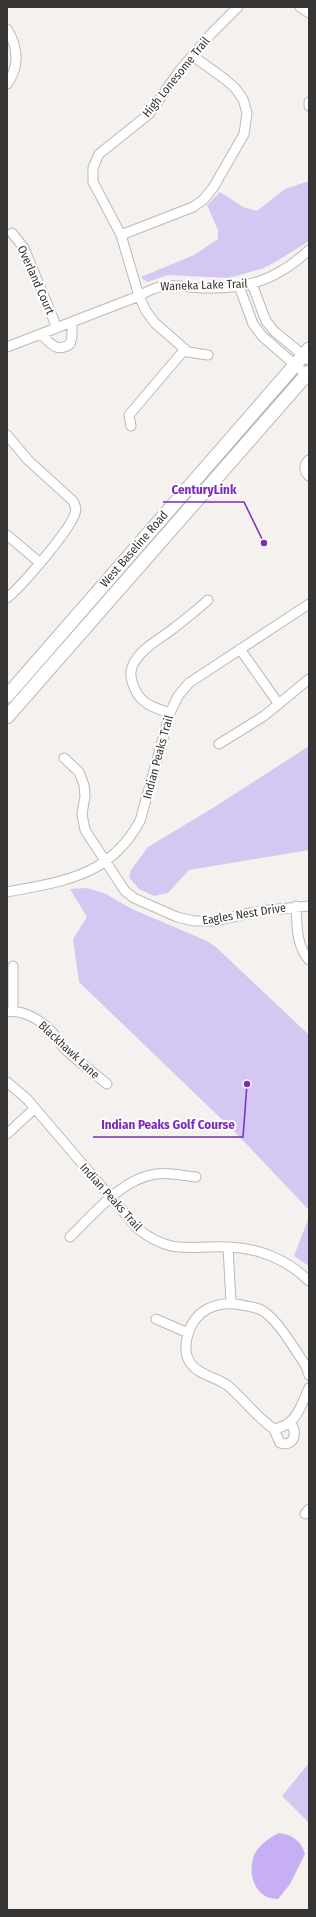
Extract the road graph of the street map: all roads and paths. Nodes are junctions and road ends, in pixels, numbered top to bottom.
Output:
1 (238, 7) edge
2 (300, 7) edge
3 (309, 13) edge
4 (7, 29) edge
5 (193, 56) junction
6 (7, 84) edge
7 (309, 102) edge
8 (309, 106) edge
9 (12, 233) dead end
10 (121, 235) junction
11 (309, 250) edge
12 (252, 284) junction
13 (239, 286) junction
14 (138, 296) junction
15 (72, 323) junction
16 (57, 328) junction
17 (41, 334) junction
18 (7, 347) edge
19 (185, 349) junction
20 (208, 355) dead end
21 (307, 355) edge
22 (295, 365) junction
23 (308, 375) edge
24 (131, 426) dead end
25 (7, 435) edge
26 (309, 460) edge
27 (309, 476) edge
28 (7, 535) edge
29 (39, 562) junction
30 (7, 598) edge
31 (208, 600) dead end
32 (309, 604) edge
33 (240, 649) junction
34 (309, 679) edge
35 (7, 696) edge
36 (278, 703) junction
37 (170, 713) junction
38 (7, 717) edge
39 (219, 744) dead end
40 (64, 758) dead end
41 (106, 862) junction
42 (7, 892) edge
43 (296, 906) junction
44 (309, 906) edge
45 (309, 960) edge
46 (13, 966) dead end
47 (10, 1011) edge
48 (7, 1082) edge
49 (107, 1084) dead end
50 (34, 1109) junction
51 (7, 1134) edge
52 (196, 1177) dead end
53 (111, 1198) junction
54 (70, 1237) dead end
55 (228, 1247) junction
56 (309, 1281) edge
57 (231, 1303) junction
58 (156, 1319) dead end
59 (188, 1333) junction
60 (309, 1375) edge
61 (309, 1388) edge
62 (291, 1423) junction
63 (274, 1429) junction

1 - 5 street, High Lonesome Trail
2 - 3 street
4 - 6 street
5 - 10 street, High Lonesome Trail
5 - 10 street
7 - 8 street
9 - 16 street, Overland Court
10 - 14 street, High Lonesome Trail
11 - 12 street, Waneka Lake Trail
12 - 13 street, Waneka Lake Trail
12 - 21 street
13 - 14 street, Waneka Lake Trail
13 - 22 street
14 - 15 street, Waneka Lake Trail
14 - 19 street, High Lonesome Trail
15 - 16 street, Waneka Lake Trail
15 - 17 street
16 - 17 street, Waneka Lake Trail
17 - 18 street, Waneka Lake Trail
19 - 20 street
19 - 24 street
21 - 22 main road, West Baseline Road
22 - 23 street
22 - 35 main road, West Baseline Road
23 - 38 main road, West Baseline Road
25 - 29 street
26 - 27 street
28 - 29 street
29 - 30 street
31 - 37 street
32 - 33 street, Indian Peaks Trail
33 - 36 street
33 - 37 street, Indian Peaks Trail
34 - 36 street
36 - 39 street
37 - 41 street, Indian Peaks Trail
40 - 41 street, Eagles Nest Drive
41 - 42 street, Indian Peaks Trail
41 - 43 street, Eagles Nest Drive
43 - 44 street, Eagles Nest Drive
43 - 45 street
46 - 47 street
47 - 49 street, Blackhawk Lane
48 - 50 street, Indian Peaks Trail
50 - 51 street
50 - 53 street, Indian Peaks Trail
52 - 53 street
53 - 54 street
53 - 55 street, Indian Peaks Trail
55 - 56 street, Indian Peaks Trail
55 - 57 street
57 - 59 street
57 - 60 street
58 - 59 street
59 - 63 street
61 - 62 street
62 - 63 street
62 - 63 street

